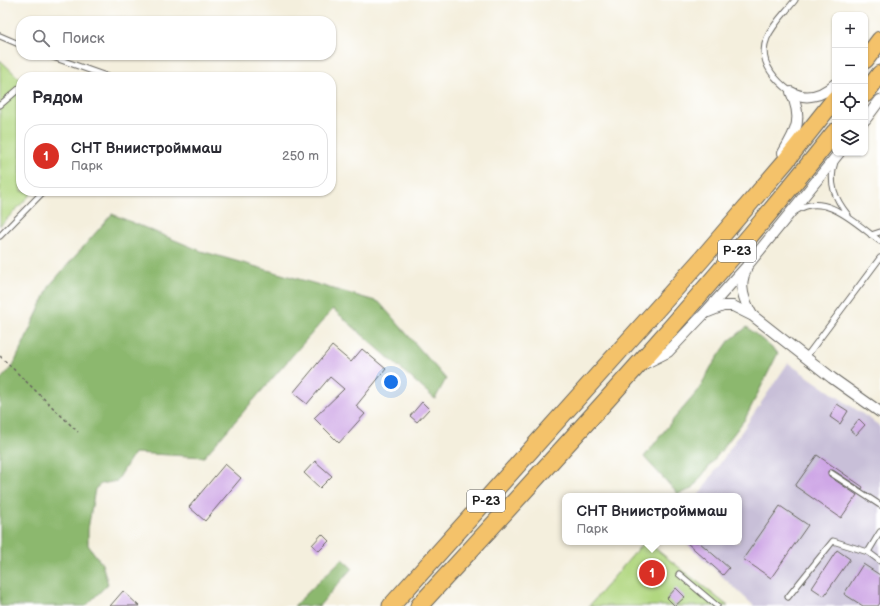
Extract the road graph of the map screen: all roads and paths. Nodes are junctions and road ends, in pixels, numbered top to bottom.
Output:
1 (795, 0) edge
2 (0, 36) edge
3 (16, 43) edge
4 (61, 60) edge
5 (95, 72) edge
6 (880, 74) edge
7 (832, 86) edge
8 (868, 90) edge
9 (16, 91) edge
10 (791, 92) junction
11 (880, 100) edge
12 (832, 103) edge
13 (0, 105) edge
14 (868, 116) edge
15 (832, 136) edge
16 (836, 156) edge
17 (837, 156) edge
18 (760, 192) junction
19 (39, 196) edge
20 (788, 217) junction
21 (851, 220) junction
22 (880, 232) edge
23 (871, 235) junction
24 (0, 236) edge
25 (880, 241) edge
26 (880, 258) edge
27 (747, 266) junction
28 (703, 315) junction
29 (753, 316) junction
30 (0, 356) edge
31 (806, 357) junction
32 (637, 367) junction
33 (880, 412) edge
34 (78, 432) dead end
35 (831, 473) dead end
36 (880, 505) edge
37 (880, 532) edge
38 (868, 552) junction
39 (880, 561) edge
40 (679, 574) dead end
41 (788, 597) dead end
42 (391, 606) edge
43 (419, 606) edge
44 (717, 606) edge

1 - 10 lane
2 - 3 lane
4 - 5 lane
6 - 8 highway
7 - 10 street
9 - 13 lane
10 - 18 street
11 - 14 street
12 - 18 highway, Р-23
15 - 32 highway, Р-23
16 - 20 street
17 - 21 lane
18 - 42 highway, Р-23
19 - 24 lane
20 - 21 lane
20 - 27 street
21 - 23 lane
22 - 23 lane
23 - 25 lane
26 - 31 lane
27 - 28 street
27 - 29 street
28 - 29 street
28 - 32 street
29 - 31 street
30 - 34 path
31 - 33 street
32 - 43 highway, Р-23
35 - 36 lane
37 - 38 lane
38 - 39 lane
38 - 41 lane
40 - 44 lane

